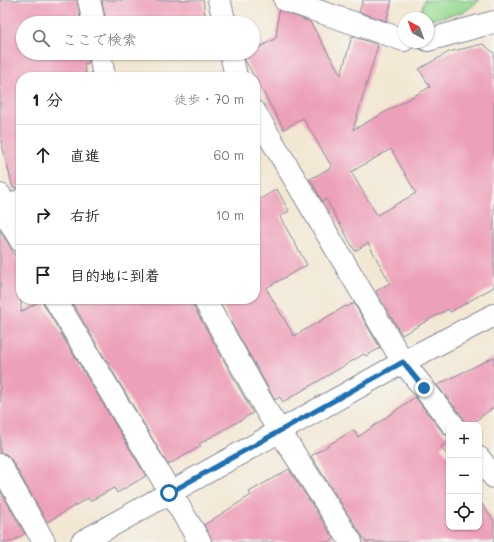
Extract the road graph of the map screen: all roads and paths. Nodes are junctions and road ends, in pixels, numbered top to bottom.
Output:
1 (89, 0) edge
2 (219, 0) edge
3 (285, 0) edge
4 (92, 16) edge
5 (222, 16) edge
6 (494, 22) edge
7 (398, 38) edge
8 (434, 38) edge
9 (101, 60) edge
10 (232, 60) edge
11 (103, 72) edge
12 (235, 72) edge
13 (260, 120) edge
14 (6, 204) edge
15 (16, 229) edge
16 (58, 304) edge
17 (207, 304) edge
18 (494, 315) edge
19 (403, 362) junction
20 (451, 422) edge
21 (280, 431) junction
22 (482, 462) edge
23 (0, 464) edge
24 (494, 477) edge
25 (169, 493) junction
26 (44, 542) edge
27 (82, 542) edge
28 (200, 542) edge
29 (351, 542) edge

1 - 4 street
2 - 5 street
3 - 7 street
6 - 8 street
9 - 11 street
10 - 12 street
13 - 19 street
14 - 15 street
16 - 25 street
17 - 21 street
18 - 19 street
19 - 20 street
19 - 21 street
21 - 25 street
21 - 29 street
22 - 24 street
23 - 26 street
25 - 27 street
25 - 28 street

